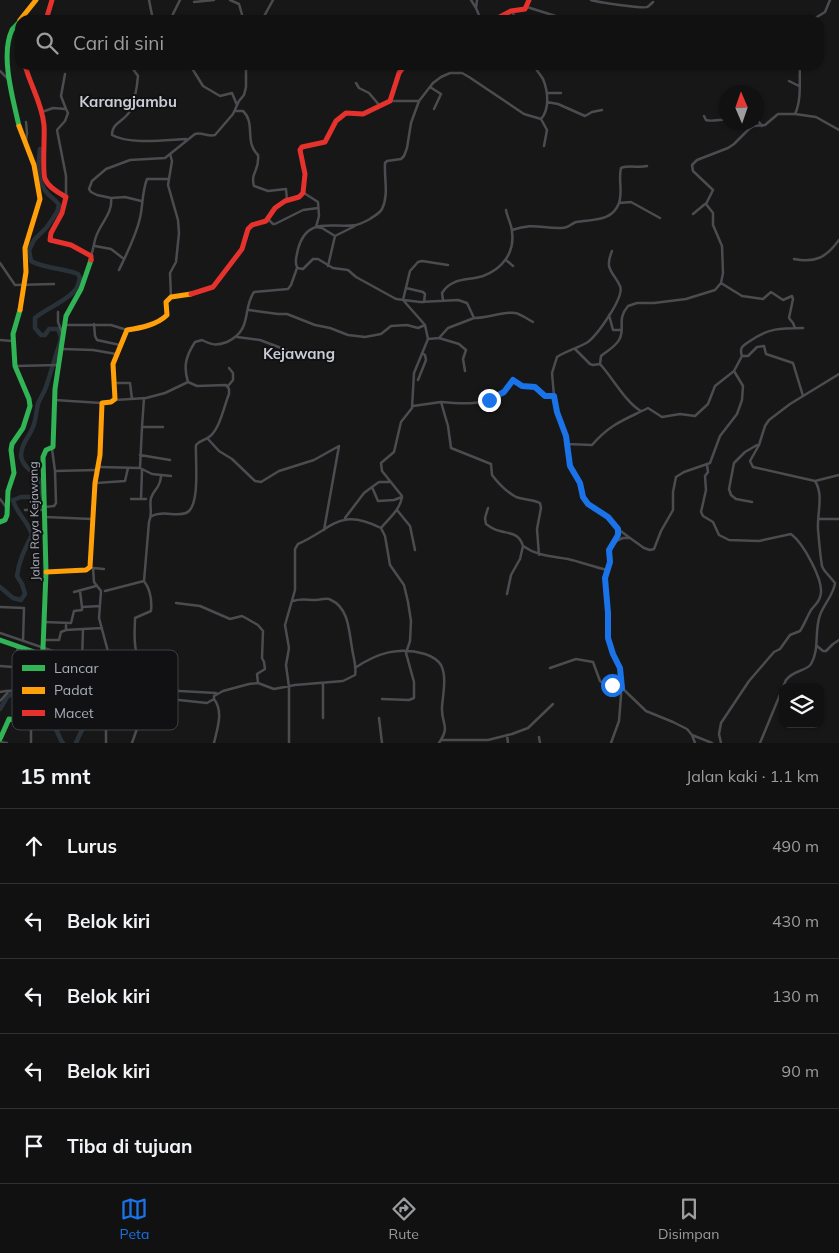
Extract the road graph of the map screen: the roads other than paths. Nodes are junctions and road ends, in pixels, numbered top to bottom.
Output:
1 (36, 0) edge
2 (52, 0) edge
3 (149, 0) edge
4 (180, 0) edge
5 (214, 0) edge
6 (226, 0) edge
7 (230, 0) edge
8 (273, 0) edge
9 (470, 0) edge
10 (477, 0) edge
11 (529, 0) edge
12 (591, 0) edge
13 (830, 0) edge
14 (194, 2) dead end
15 (653, 2) dead end
16 (528, 7) junction
17 (476, 8) junction
18 (509, 12) junction
19 (24, 15) edge
20 (48, 15) edge
21 (152, 15) edge
22 (172, 15) edge
23 (242, 15) edge
24 (265, 15) edge
25 (479, 15) edge
26 (503, 15) edge
27 (512, 15) edge
28 (553, 15) edge
29 (820, 15) edge
30 (15, 27) edge
31 (26, 70) edge
32 (135, 70) edge
33 (193, 70) edge
34 (246, 70) edge
35 (401, 70) edge
36 (537, 70) edge
37 (800, 70) edge
38 (0, 71) edge
39 (65, 74) dead end
40 (8, 79) junction
41 (788, 81) dead end
42 (356, 83) dead end
43 (430, 88) junction
44 (799, 88) junction
45 (547, 93) junction
46 (561, 93) dead end
47 (418, 100) junction
48 (391, 101) junction
49 (547, 102) junction
50 (237, 105) junction
51 (380, 106) junction
52 (66, 109) junction
53 (434, 109) dead end
54 (602, 110) dead end
55 (235, 111) junction
56 (41, 113) junction
57 (795, 114) junction
58 (704, 116) dead end
59 (541, 119) junction
60 (719, 119) edge
61 (26, 122) dead end
62 (764, 125) edge
63 (748, 130) edge
64 (839, 130) edge
65 (186, 139) junction
66 (25, 142) junction
67 (544, 146) dead end
68 (170, 154) junction
69 (647, 166) dead end
70 (168, 179) junction
71 (304, 193) junction
72 (66, 197) junction
73 (111, 198) junction
74 (287, 200) junction
75 (141, 201) junction
76 (619, 203) junction
77 (706, 204) junction
78 (318, 208) junction
79 (506, 210) dead end
80 (693, 214) dead end
81 (660, 218) dead end
82 (268, 219) junction
83 (356, 225) junction
84 (316, 227) junction
85 (512, 230) junction
86 (336, 236) junction
87 (839, 240) edge
88 (95, 246) junction
89 (612, 251) dead end
90 (91, 256) junction
91 (794, 258) dead end
92 (124, 259) junction
93 (506, 260) junction
94 (0, 263) edge
95 (328, 266) junction
96 (448, 266) dead end
97 (513, 266) dead end
98 (297, 268) junction
99 (119, 270) dead end
100 (721, 283) junction
101 (54, 284) dead end
102 (24, 285) junction
103 (406, 288) junction
104 (171, 297) junction
105 (403, 300) junction
106 (444, 300) junction
107 (424, 302) junction
108 (249, 310) junction
109 (58, 312) dead end
110 (609, 315) junction
111 (474, 318) junction
112 (533, 322) dead end
113 (94, 324) junction
114 (425, 324) junction
115 (65, 325) junction
116 (794, 328) junction
117 (803, 328) dead end
118 (127, 330) junction
119 (621, 330) junction
120 (64, 336) junction
121 (237, 337) junction
122 (439, 338) junction
123 (428, 339) junction
124 (0, 340) edge
125 (12, 341) junction
126 (120, 345) junction
127 (62, 349) junction
128 (575, 349) junction
129 (309, 352) dead end
130 (422, 353) junction
131 (116, 354) junction
132 (742, 356) junction
133 (600, 364) junction
134 (57, 365) junction
135 (15, 366) junction
136 (229, 368) dead end
137 (465, 371) dead end
138 (734, 371) junction
139 (839, 374) edge
140 (418, 380) dead end
141 (188, 382) junction
142 (113, 383) junction
143 (228, 386) junction
144 (554, 396) junction
145 (803, 396) junction
146 (144, 398) junction
147 (132, 399) junction
148 (56, 400) junction
149 (114, 400) junction
150 (441, 402) junction
151 (102, 403) junction
152 (413, 406) junction
153 (642, 411) junction
154 (142, 427) junction
155 (163, 427) dead end
156 (208, 439) junction
157 (567, 444) junction
158 (759, 445) junction
159 (52, 449) junction
160 (140, 455) junction
161 (170, 460) dead end
162 (707, 465) junction
163 (97, 468) junction
164 (128, 468) junction
165 (141, 469) junction
166 (56, 471) junction
167 (839, 475) edge
168 (161, 476) junction
169 (171, 476) dead end
170 (389, 481) junction
171 (815, 481) junction
172 (95, 483) junction
173 (372, 487) junction
174 (402, 497) junction
175 (0, 498) edge
176 (131, 499) dead end
177 (141, 499) junction
178 (146, 499) dead end
179 (752, 502) dead end
180 (45, 508) junction
181 (488, 508) dead end
182 (8, 510) junction
183 (25, 510) dead end
184 (397, 510) junction
185 (152, 516) junction
186 (45, 518) junction
187 (346, 518) junction
188 (92, 519) junction
189 (818, 519) junction
190 (839, 519) edge
191 (0, 522) edge
192 (381, 528) junction
193 (618, 529) junction
194 (324, 530) junction
195 (630, 538) junction
196 (613, 544) junction
197 (523, 546) junction
198 (415, 550) dead end
199 (539, 555) junction
200 (91, 568) junction
201 (104, 569) dead end
202 (607, 570) junction
203 (824, 570) junction
204 (46, 572) junction
205 (816, 573) junction
206 (144, 581) junction
207 (96, 586) junction
208 (80, 590) junction
209 (105, 590) dead end
210 (74, 592) dead end
211 (508, 594) dead end
212 (292, 601) junction
213 (176, 603) dead end
214 (100, 606) junction
215 (0, 607) edge
216 (82, 607) junction
217 (44, 622) junction
218 (66, 623) junction
219 (102, 628) junction
220 (83, 629) junction
221 (66, 630) junction
222 (1, 638) edge
223 (43, 640) junction
224 (839, 640) edge
225 (24, 641) junction
226 (817, 646) junction
227 (18, 647) junction
228 (17, 650) edge
229 (37, 650) edge
230 (41, 650) edge
231 (43, 650) edge
232 (82, 650) edge
233 (107, 650) edge
234 (136, 650) edge
235 (407, 650) junction
236 (356, 668) junction
237 (550, 668) dead end
238 (258, 683) junction
239 (323, 684) junction
240 (289, 687) junction
241 (622, 688) junction
242 (9, 691) junction
243 (12, 691) edge
244 (0, 692) edge
245 (180, 693) joint
246 (218, 693) junction
247 (179, 699) joint
248 (382, 699) dead end
249 (0, 701) edge
250 (212, 701) junction
251 (553, 704) dead end
252 (323, 718) dead end
253 (380, 718) dead end
254 (12, 719) edge
255 (31, 730) edge
256 (106, 730) edge
257 (137, 730) edge
258 (507, 735) junction
259 (692, 735) junction
260 (539, 737) dead end
261 (0, 740) edge
262 (440, 742) edge
263 (7, 743) edge
264 (31, 743) edge
265 (106, 743) edge
266 (132, 743) edge
267 (214, 743) edge
268 (289, 743) edge
269 (382, 743) edge
270 (508, 743) edge
271 (540, 743) edge
272 (611, 743) edge
273 (695, 743) edge
274 (712, 743) edge
275 (720, 743) edge
276 (760, 743) edge

1 - 19 street
2 - 20 street
3 - 21 street
4 - 22 street
5 - 14 street
6 - 7 street
7 - 23 street
8 - 24 street
9 - 17 street
10 - 17 street
11 - 16 street
12 - 15 street
13 - 29 street
16 - 18 street
16 - 28 street
17 - 25 street
18 - 26 street
18 - 27 street
30 - 40 street
31 - 56 street
32 - 65 street
33 - 50 street
34 - 50 street
35 - 48 street
36 - 45 street
37 - 44 street
38 - 40 street
39 - 52 street
40 - 66 street
41 - 44 street
42 - 51 street
43 - 47 street
43 - 53 street
43 - 59 street
44 - 57 street
45 - 46 street
45 - 49 street
47 - 48 street
47 - 83 street
48 - 51 street
49 - 54 street
49 - 59 street
50 - 55 street
51 - 71 street
52 - 56 street
52 - 72 street
55 - 65 street
55 - 74 street
56 - 72 street
57 - 62 street
57 - 64 street
58 - 60 street
59 - 67 street
61 - 66 street
63 - 77 street
65 - 68 street
66 - 102 street
68 - 70 street
68 - 73 street
69 - 76 street
70 - 75 street
70 - 104 street
71 - 74 street
71 - 78 street
72 - 90 street
73 - 75 street
73 - 88 street
74 - 82 street
75 - 92 street
76 - 81 street
76 - 85 street
77 - 80 street
77 - 100 street
78 - 82 street
78 - 84 street
79 - 85 street
82 - 104 street
83 - 84 street
83 - 86 street
84 - 86 street
84 - 98 street
85 - 93 street
86 - 95 street
87 - 91 street
88 - 90 street
88 - 92 street
89 - 110 street
90 - 115 street, Jalan Raya Kejawang
92 - 99 street
93 - 97 street
93 - 106 street
94 - 102 street
95 - 98 street
95 - 105 street
96 - 103 street
98 - 108 street
100 - 116 street
100 - 119 street
101 - 102 street
102 - 125 street
103 - 105 street
103 - 107 street
104 - 118 street
105 - 107 street
105 - 114 street
106 - 107 street
106 - 111 street
108 - 114 street
108 - 121 street
109 - 120 street
110 - 119 street
110 - 128 street
111 - 112 street
111 - 122 street
113 - 115 street
113 - 118 street
113 - 126 street
114 - 123 street
115 - 120 street, Jalan Raya Kejawang
116 - 117 street
116 - 132 street
118 - 126 street
119 - 133 street
120 - 127 street, Jalan Raya Kejawang
121 - 129 street
121 - 141 street
122 - 123 street
122 - 137 street
123 - 130 street
124 - 125 street
125 - 135 street
126 - 131 street
127 - 131 street
127 - 134 street, Jalan Raya Kejawang
128 - 133 street
128 - 144 street
130 - 140 street
130 - 152 street
131 - 142 street
132 - 138 street
132 - 145 street
133 - 153 street
134 - 135 street
134 - 148 street, Jalan Raya Kejawang
135 - 182 street
136 - 143 street
138 - 153 street
138 - 162 street
139 - 145 street
141 - 143 street
141 - 146 street
142 - 147 street
142 - 149 street
143 - 156 street
144 - 150 street
144 - 157 street
145 - 158 street
146 - 147 street
146 - 154 street
147 - 149 street
148 - 151 street
148 - 159 street, Jalan Raya Kejawang
149 - 151 street
150 - 152 street
150 - 199 street
151 - 163 street
152 - 170 street
153 - 157 street
154 - 155 street
154 - 160 street
156 - 185 street
156 - 194 street
157 - 193 street
158 - 171 street
158 - 179 street
159 - 166 street
159 - 180 street, Jalan Raya Kejawang
160 - 161 street
160 - 165 street
162 - 195 street
162 - 205 street
163 - 164 street
163 - 166 street
163 - 172 street
164 - 165 street
164 - 172 street
165 - 168 street
165 - 177 street
166 - 180 street
167 - 171 street
168 - 169 street
168 - 185 street
170 - 173 street
170 - 174 street
171 - 189 street
172 - 188 street
173 - 174 street
173 - 187 street
174 - 184 street
175 - 182 street
176 - 177 street
177 - 178 street
180 - 183 street
180 - 186 street, Jalan Raya Kejawang
181 - 197 street
182 - 191 street
184 - 192 street
184 - 198 street
185 - 206 street
186 - 188 street
186 - 204 street, Jalan Raya Kejawang
187 - 192 street
187 - 194 street
188 - 200 street
189 - 190 street
189 - 203 street
192 - 235 street
193 - 195 street
193 - 196 street
194 - 212 street
195 - 196 street
196 - 202 street
197 - 199 street
197 - 211 street
199 - 202 street
200 - 201 street
200 - 204 street
200 - 207 street
202 - 241 street
203 - 205 street
203 - 226 street
204 - 217 street, Jalan Raya Kejawang
205 - 275 street
206 - 209 street
206 - 234 street
207 - 208 street
207 - 214 street
208 - 210 street
208 - 216 street
212 - 236 street
212 - 240 street
213 - 238 street
214 - 216 street
214 - 219 street
215 - 225 street
216 - 218 street
217 - 218 street
217 - 223 street, Jalan Raya Kejawang
218 - 221 street
219 - 220 street
219 - 233 street
220 - 221 street
220 - 232 street
221 - 223 street
222 - 225 street
222 - 227 street
223 - 231 street, Jalan Raya Kejawang
224 - 226 street
225 - 230 street
226 - 276 street
227 - 228 street
227 - 229 street
235 - 236 street
235 - 248 street
235 - 262 street
236 - 239 street
237 - 241 street
238 - 240 street
238 - 246 street
239 - 240 street
239 - 252 street
240 - 268 street
241 - 259 street
241 - 272 street
242 - 243 street
242 - 244 street
242 - 249 street
245 - 246 street
245 - 247 street
246 - 250 street
247 - 250 street
250 - 267 street
251 - 258 street
253 - 269 street
254 - 261 street
255 - 264 street
256 - 265 street
257 - 266 street
258 - 262 street
258 - 270 street
259 - 273 street
259 - 274 street
260 - 271 street
261 - 263 street

